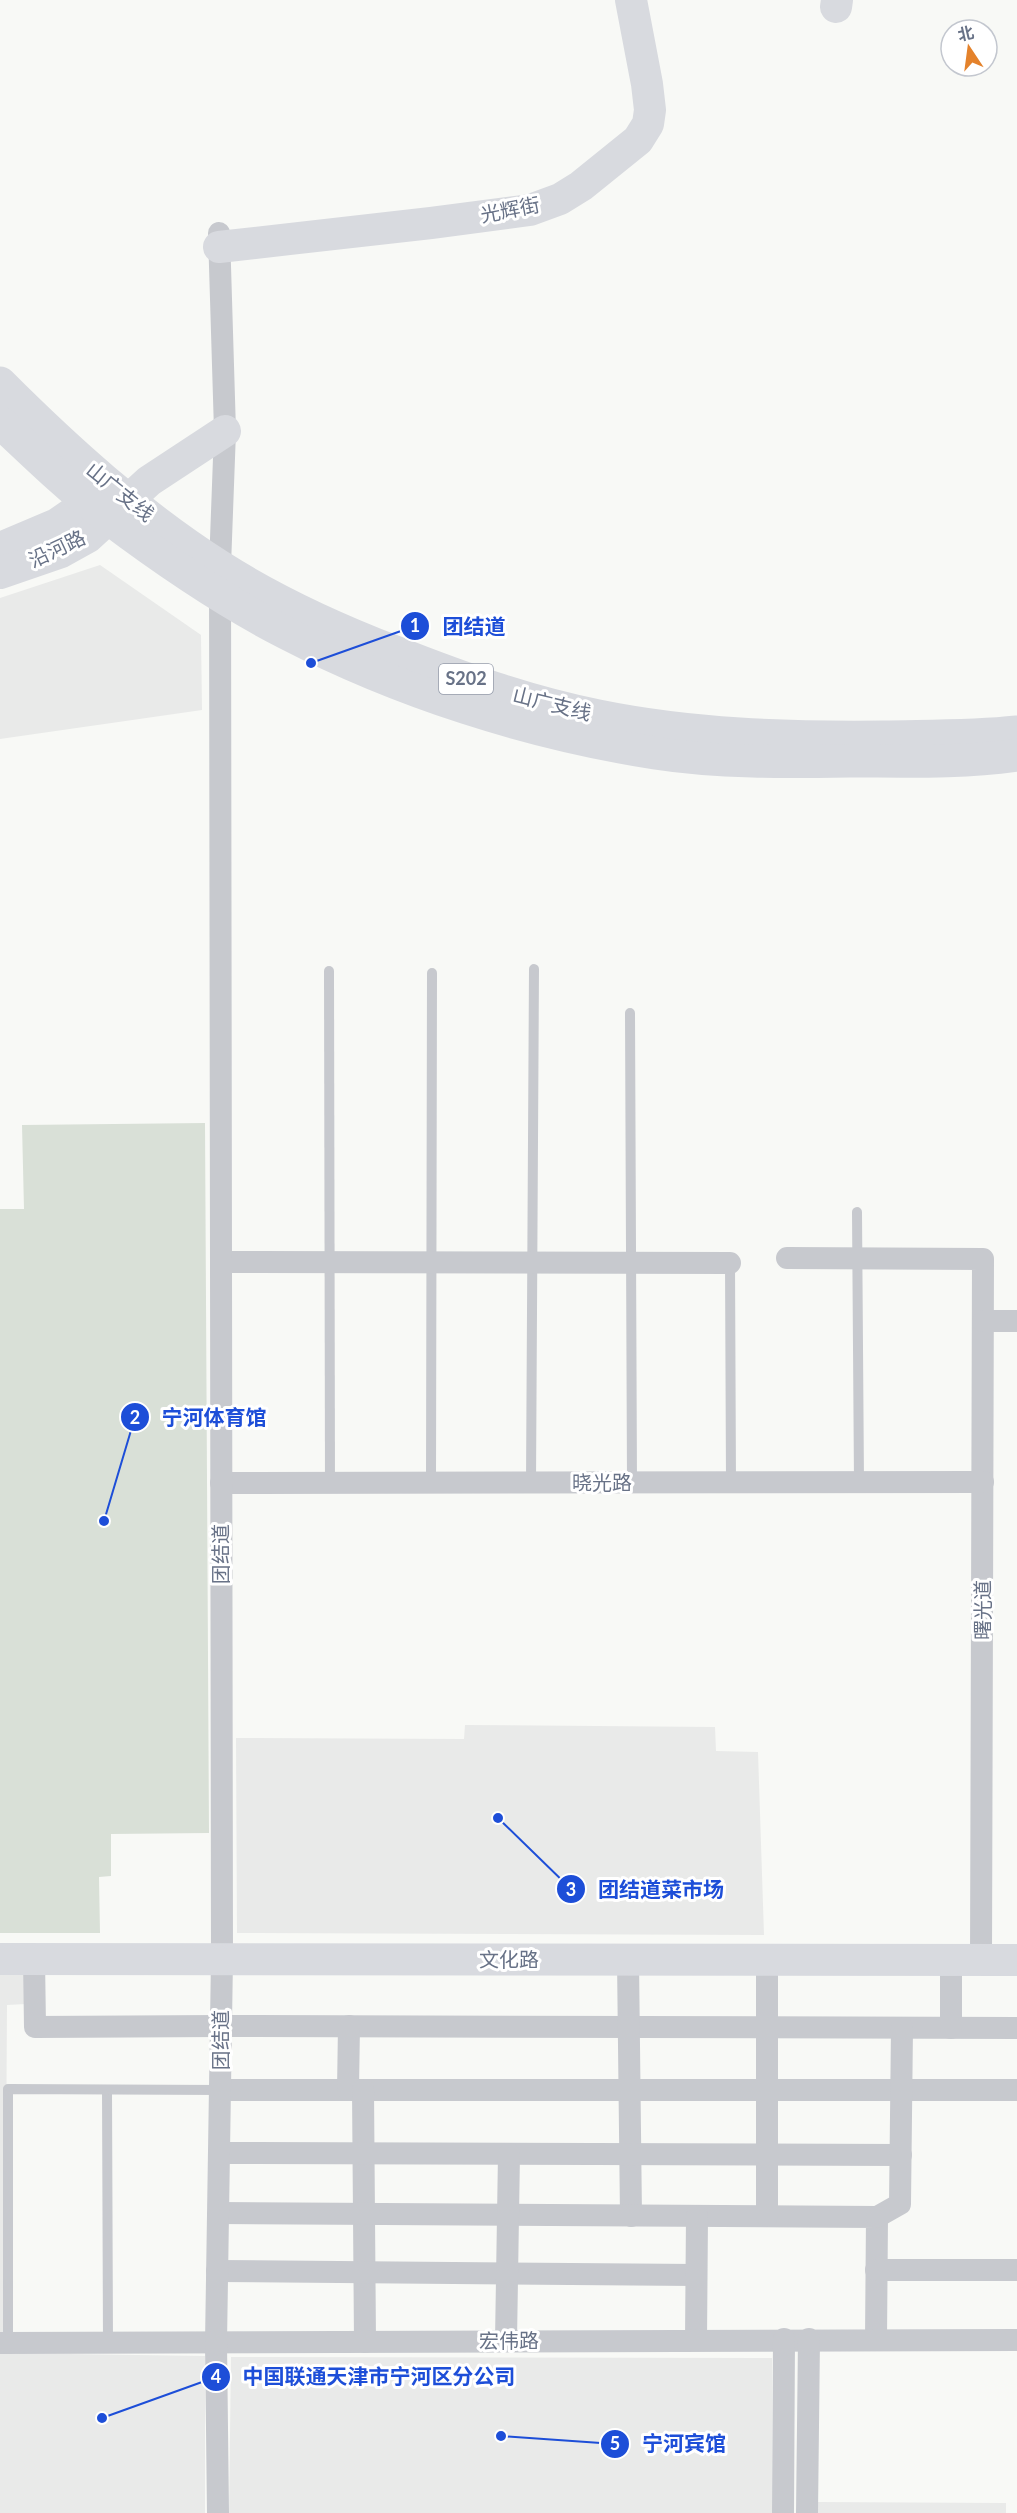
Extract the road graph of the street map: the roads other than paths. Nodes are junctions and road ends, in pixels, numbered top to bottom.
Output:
1 (620, 0) edge
2 (631, 0) edge
3 (219, 240) junction
4 (0, 383) edge
5 (0, 422) edge
6 (224, 423) junction
7 (109, 502) junction
8 (0, 548) edge
9 (0, 573) edge
10 (220, 580) junction
11 (1017, 732) edge
12 (1017, 755) edge
13 (534, 969) dead end
14 (329, 971) dead end
15 (432, 973) dead end
16 (630, 1013) dead end
17 (857, 1212) dead end
18 (787, 1258) dead end
19 (857, 1258) junction
20 (221, 1262) junction
21 (329, 1262) junction
22 (431, 1262) junction
23 (532, 1263) junction
24 (631, 1263) junction
25 (730, 1263) joint
26 (983, 1321) junction
27 (1017, 1321) edge
28 (632, 1482) junction
29 (731, 1482) junction
30 (859, 1482) junction
31 (983, 1482) junction
32 (221, 1483) junction
33 (330, 1483) junction
34 (431, 1483) junction
35 (531, 1483) junction
36 (0, 1959) edge
37 (34, 1959) junction
38 (222, 1959) junction
39 (628, 1960) junction
40 (767, 1960) junction
41 (966, 1960) junction
42 (1017, 1960) edge
43 (221, 2026) junction
44 (349, 2026) junction
45 (630, 2027) junction
46 (767, 2027) junction
47 (902, 2028) junction
48 (951, 2028) junction
49 (1017, 2028) edge
50 (107, 2090) junction
51 (221, 2090) junction
52 (356, 2090) junction
53 (631, 2090) junction
54 (767, 2090) junction
55 (902, 2090) junction
56 (1017, 2090) edge
57 (220, 2153) junction
58 (364, 2153) junction
59 (509, 2154) junction
60 (631, 2154) junction
61 (767, 2154) junction
62 (901, 2155) junction
63 (219, 2213) junction
64 (364, 2214) junction
65 (508, 2215) junction
66 (631, 2216) junction
67 (697, 2216) junction
68 (767, 2216) junction
69 (877, 2217) junction
70 (876, 2270) junction
71 (1017, 2270) edge
72 (218, 2271) junction
73 (364, 2272) junction
74 (507, 2273) junction
75 (696, 2275) junction
76 (784, 2339) junction
77 (809, 2339) junction
78 (876, 2339) junction
79 (696, 2340) junction
80 (1017, 2340) edge
81 (506, 2341) junction
82 (365, 2342) junction
83 (4, 2343) edge
84 (108, 2343) junction
85 (216, 2343) junction
86 (218, 2513) edge
87 (783, 2513) edge
88 (807, 2513) edge

1 - 3 street, 光辉街
2 - 3 street, 光辉街
3 - 6 street, 团结道
4 - 7 main road, 山广支线 / S202
5 - 7 main road, 山广支线 / S202
6 - 7 street
6 - 10 street, 团结道
7 - 8 street, 沿河路
7 - 9 street, 沿河路
7 - 10 main road, 山广支线 / S202
10 - 11 main road, 山广支线 / S202
10 - 12 main road, 山广支线 / S202
10 - 20 street, 团结道
13 - 23 lane
14 - 21 lane
15 - 22 lane
16 - 24 lane
17 - 19 lane
18 - 19 street
19 - 26 street, 曙光道
19 - 30 lane
20 - 21 street
20 - 32 street, 团结道
21 - 22 street
21 - 33 lane
22 - 23 street
22 - 34 lane
23 - 24 street
23 - 35 lane
24 - 25 street
24 - 28 lane
25 - 29 lane
26 - 27 street
26 - 31 street, 曙光道
28 - 29 street, 晓光路
28 - 35 street, 晓光路
29 - 30 street, 晓光路
30 - 31 street, 晓光路
31 - 41 street, 曙光道
32 - 33 street, 晓光路
32 - 38 street, 团结道
33 - 34 street, 晓光路
34 - 35 street, 晓光路
36 - 37 street, 文化路
37 - 38 street, 文化路
37 - 43 street
38 - 39 street, 文化路
38 - 43 street, 团结道
39 - 40 street, 文化路
39 - 45 street
40 - 41 street, 文化路
40 - 46 street
41 - 42 street, 文化路
41 - 48 street, 曙光道
43 - 44 street
43 - 51 street, 团结道
44 - 45 street
44 - 52 street
45 - 46 street
45 - 53 street
46 - 47 street
46 - 54 street
47 - 48 street
47 - 55 street
48 - 49 street
50 - 51 lane
50 - 83 lane
50 - 84 lane
51 - 52 street
51 - 57 street, 团结道
52 - 53 street
52 - 58 street
53 - 54 street
53 - 60 street
54 - 55 street
54 - 61 street
55 - 56 street
55 - 62 street
57 - 58 street
57 - 63 street, 团结道
58 - 59 street
58 - 64 street
59 - 60 street
59 - 65 street
60 - 61 street
60 - 66 street
61 - 62 street
61 - 68 street
62 - 69 street
63 - 64 street
63 - 72 street, 团结道
64 - 65 street
64 - 73 street
65 - 66 street
65 - 74 street
66 - 67 street
67 - 68 street
67 - 75 street
68 - 69 street
69 - 70 street
70 - 71 street
70 - 78 street
72 - 73 street
72 - 85 street, 团结道
73 - 74 street
73 - 82 street
74 - 75 street
74 - 81 street
75 - 79 street
76 - 77 street, 宏伟路
76 - 79 street, 宏伟路
76 - 87 street
77 - 78 street, 宏伟路
77 - 88 street
78 - 80 street, 宏伟路
79 - 81 street, 宏伟路
81 - 82 street, 宏伟路
82 - 85 street, 宏伟路
83 - 84 street, 宏伟路
84 - 85 street, 宏伟路
85 - 86 street, 团结道

